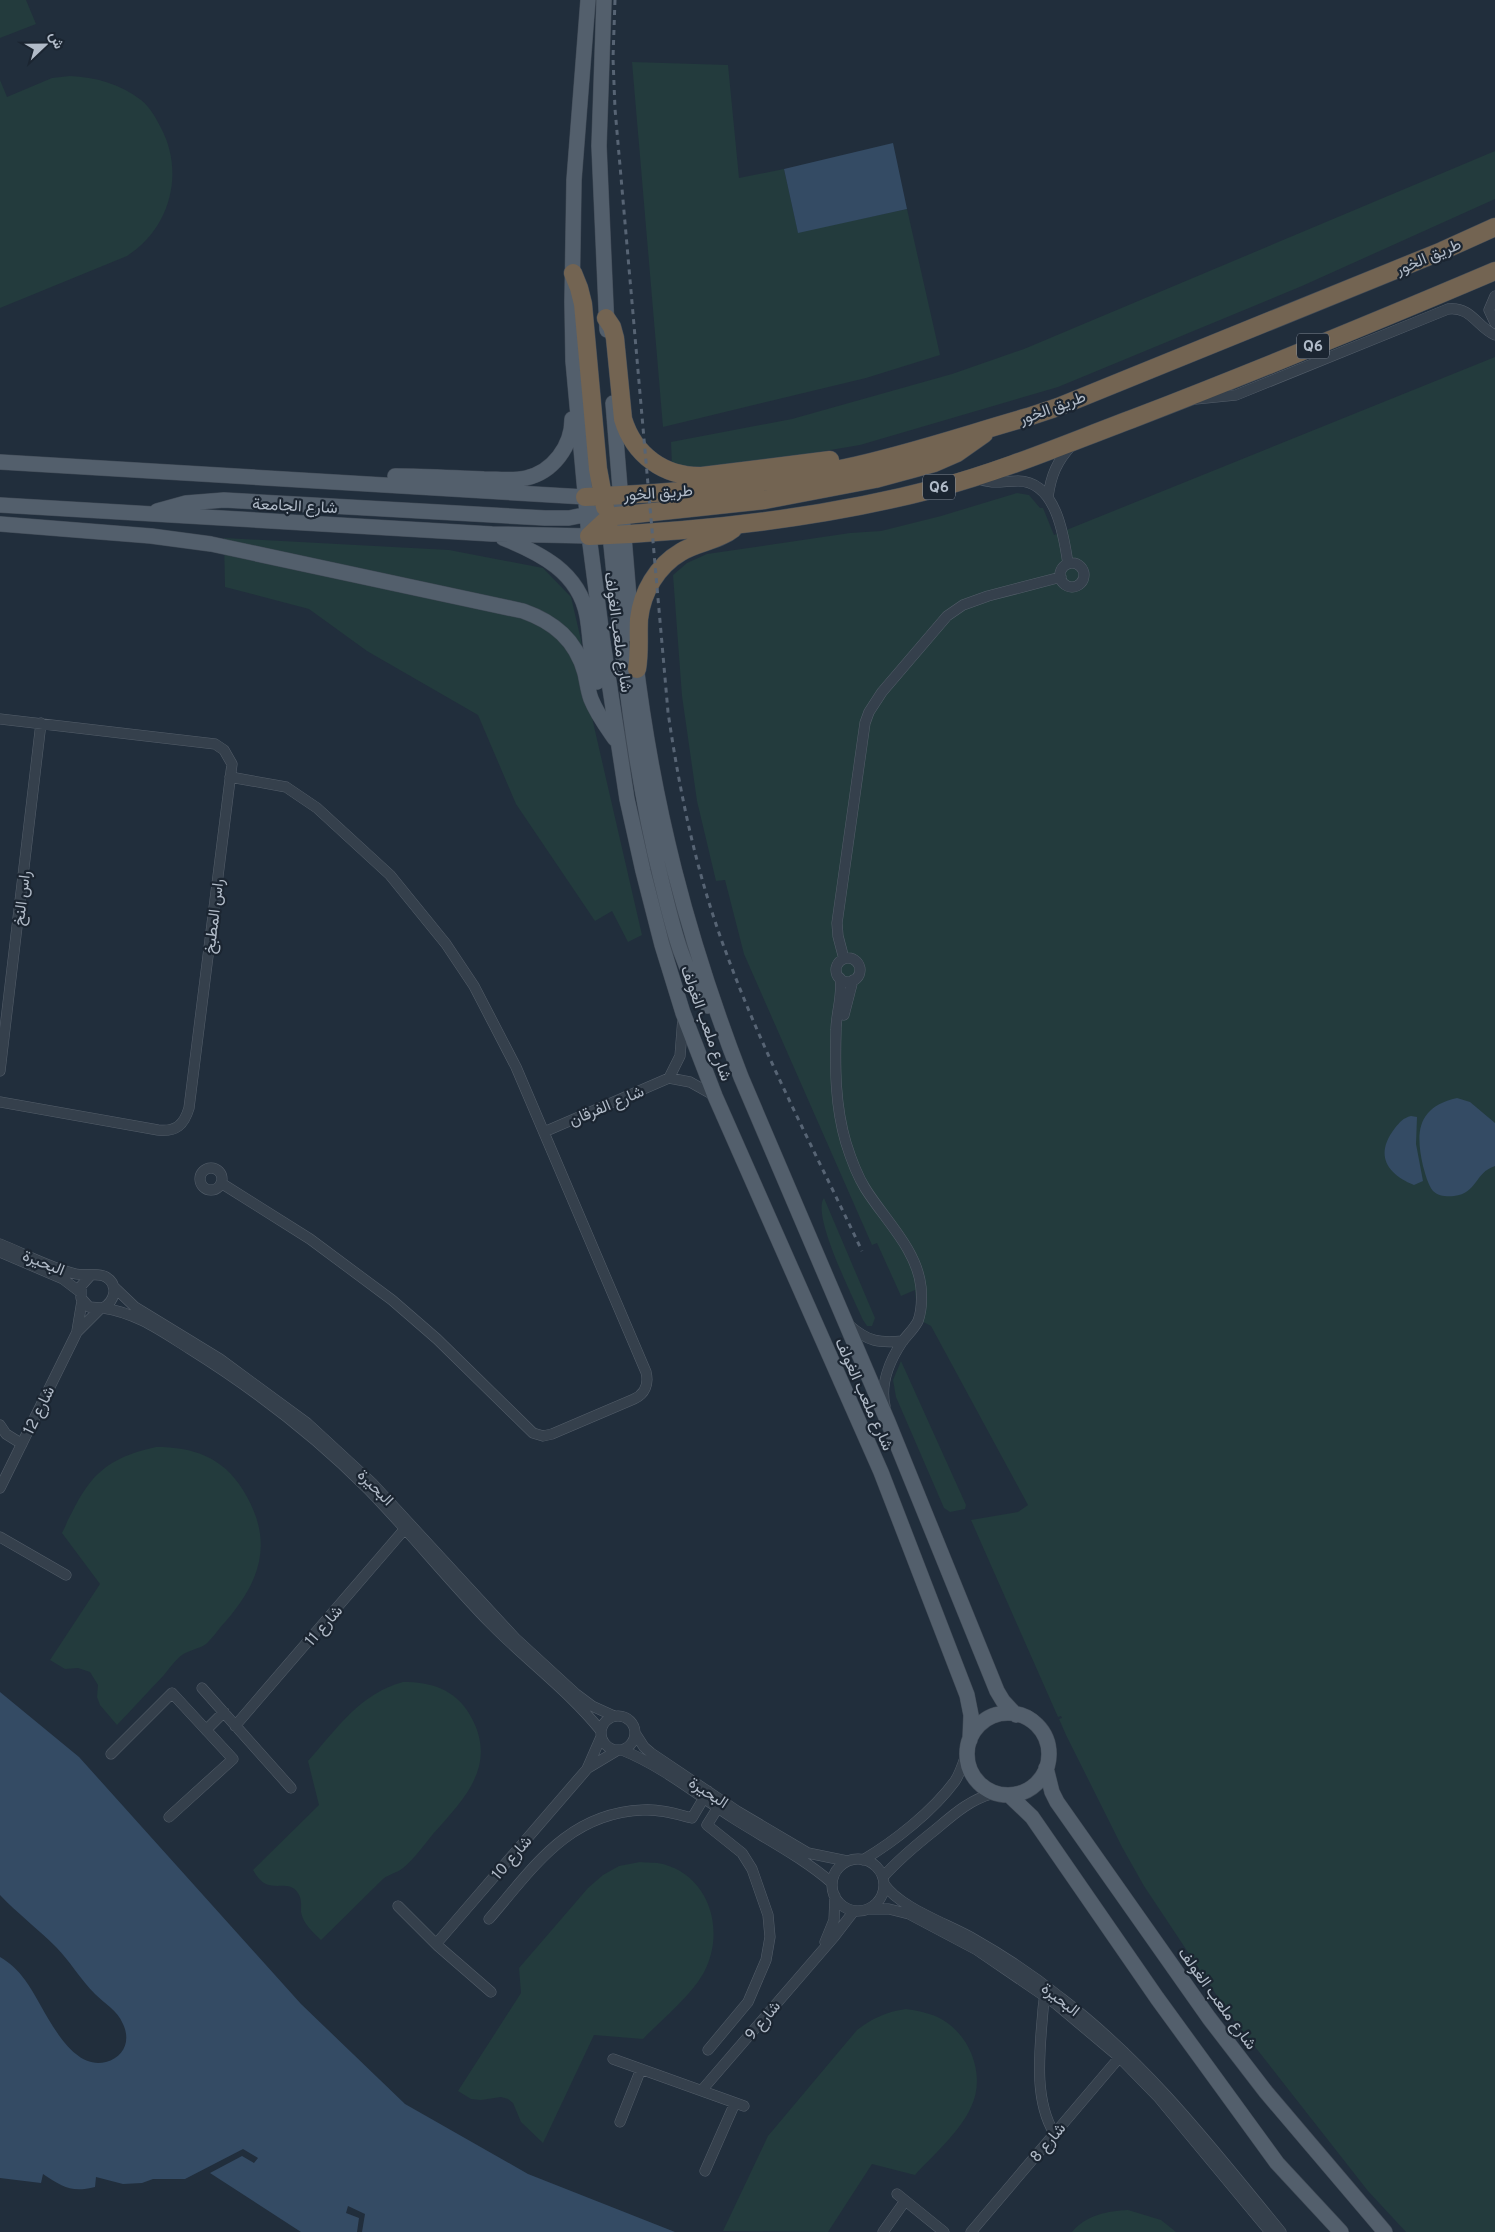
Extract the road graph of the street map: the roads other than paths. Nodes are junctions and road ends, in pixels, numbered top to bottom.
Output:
1 (588, 0) edge
2 (604, 0) edge
3 (1495, 227) edge
4 (1495, 271) edge
5 (572, 274) junction
6 (1495, 296) edge
7 (606, 318) junction
8 (1495, 323) edge
9 (1495, 335) edge
10 (573, 361) junction
11 (1182, 400) junction
12 (990, 428) junction
13 (1076, 441) junction
14 (0, 462) edge
15 (847, 467) junction
16 (973, 477) junction
17 (368, 484) junction
18 (621, 495) junction
19 (1048, 497) junction
20 (0, 505) edge
21 (146, 515) junction
22 (605, 515) junction
23 (0, 524) edge
24 (739, 524) junction
25 (492, 534) junction
26 (589, 536) junction
27 (1068, 564) junction
28 (1061, 577) junction
29 (636, 669) junction
30 (611, 705) junction
31 (0, 719) edge
32 (41, 724) junction
33 (617, 743) junction
34 (230, 777) junction
35 (844, 958) junction
36 (840, 978) junction
37 (853, 980) junction
38 (683, 1014) junction
39 (718, 1019) junction
40 (837, 1040) junction
41 (0, 1071) edge
42 (669, 1078) junction
43 (715, 1096) junction
44 (0, 1102) edge
45 (544, 1132) junction
46 (221, 1183) dead end
47 (0, 1244) edge
48 (0, 1252) edge
49 (90, 1276) junction
50 (113, 1286) junction
51 (81, 1296) junction
52 (102, 1308) junction
53 (844, 1321) junction
54 (77, 1332) junction
55 (903, 1341) junction
56 (194, 1347) junction
57 (888, 1422) junction
58 (0, 1424) edge
59 (22, 1444) junction
60 (0, 1488) edge
61 (408, 1526) junction
62 (0, 1537) edge
63 (66, 1575) dead end
64 (202, 1688) dead end
65 (224, 1712) junction
66 (1016, 1715) junction
67 (614, 1716) junction
68 (236, 1726) junction
69 (206, 1730) junction
70 (635, 1733) junction
71 (601, 1734) junction
72 (969, 1745) junction
73 (620, 1750) junction
74 (111, 1754) dead end
75 (1046, 1768) junction
76 (587, 1769) junction
77 (290, 1788) dead end
78 (994, 1792) junction
79 (706, 1795) junction
80 (1009, 1795) junction
81 (720, 1804) junction
82 (169, 1816) dead end
83 (692, 1818) junction
84 (707, 1825) junction
85 (887, 1845) junction
86 (899, 1858) junction
87 (863, 1860) junction
88 (847, 1861) junction
89 (884, 1880) junction
90 (832, 1883) junction
91 (834, 1896) junction
92 (398, 1906) dead end
93 (870, 1909) junction
94 (854, 1911) junction
95 (489, 1919) dead end
96 (930, 1920) junction
97 (436, 1944) junction
98 (822, 1950) junction
99 (491, 1992) dead end
100 (1046, 1992) junction
101 (708, 2050) dead end
102 (1122, 2055) junction
103 (613, 2059) dead end
104 (641, 2069) junction
105 (702, 2090) junction
106 (620, 2122) dead end
107 (1054, 2133) junction
108 (705, 2171) dead end
109 (1258, 2210) junction
110 (883, 2232) edge
111 (944, 2232) edge
112 (971, 2232) edge
113 (1270, 2232) edge
114 (1280, 2232) edge
115 (1341, 2232) edge
116 (1385, 2232) edge

1 - 5 main road, شارع ملعب الغولف
2 - 7 main road
3 - 12 highway, طريق الخور / Q6
4 - 11 highway, طريق الخور / Q6
5 - 10 main road, شارع ملعب الغولف
5 - 22 highway
6 - 8 street
7 - 15 highway
7 - 18 main road
9 - 11 street
10 - 17 main road
10 - 22 main road, شارع ملعب الغولف
11 - 13 highway, طريق الخور / Q6
12 - 15 highway, طريق الخور / Q6
12 - 22 highway
13 - 16 highway, طريق الخور / Q6
13 - 19 street
14 - 17 main road, شارع الجامعة
15 - 18 highway, طريق الخور / Q6
16 - 19 street
16 - 24 highway, طريق الخور / Q6
17 - 22 main road, شارع الجامعة
18 - 22 highway, طريق الخور / Q6
19 - 27 street
20 - 21 main road, شارع الجامعة
21 - 22 main road
21 - 25 main road, شارع الجامعة
22 - 24 highway, طريق الخور / Q6
22 - 26 highway, طريق الخور / Q6
22 - 29 main road, شارع ملعب الغولف
22 - 39 main road
23 - 33 main road
24 - 29 highway
25 - 26 main road, شارع الجامعة
25 - 30 main road
26 - 30 main road, شارع ملعب الغولف
27 - 28 street
27 - 28 street
28 - 35 street
29 - 39 main road, شارع ملعب الغولف
30 - 33 main road, شارع ملعب الغولف
31 - 32 street, راس المطبخ
32 - 34 street, راس المطبخ
32 - 41 street, راس النخ
33 - 38 main road, شارع ملعب الغولف
34 - 44 street, راس المطبخ
34 - 45 street
35 - 36 street
35 - 37 street
36 - 37 street
36 - 40 street
37 - 40 street
38 - 42 street
38 - 43 main road, شارع ملعب الغولف
39 - 53 main road, شارع ملعب الغولف
40 - 55 street
42 - 43 street
42 - 45 street, شارع الفرقان
43 - 72 main road, شارع ملعب الغولف
45 - 46 street
47 - 49 street, البحيرة
48 - 51 street, البحيرة
49 - 50 street
49 - 51 street
50 - 52 street
50 - 56 street, البحيرة
51 - 52 street
51 - 54 street, شارع 12
52 - 54 street, شارع 12
52 - 56 street, البحيرة
53 - 55 street
53 - 57 main road, شارع ملعب الغولف
54 - 59 street, شارع 12
55 - 57 street
56 - 61 street, البحيرة
57 - 66 main road, شارع ملعب الغولف
58 - 59 street
59 - 60 street, شارع 12
61 - 67 street, البحيرة
61 - 68 street, شارع 11
61 - 71 street, البحيرة
62 - 63 street
64 - 65 street
65 - 68 street
65 - 69 street
66 - 72 main road
66 - 75 main road
67 - 70 street
67 - 71 street
68 - 77 street
69 - 74 street
69 - 82 street
70 - 73 street
70 - 79 street, البحيرة
71 - 73 street
71 - 76 street, شارع 10
72 - 78 main road
72 - 85 street
73 - 76 street, شارع 10
73 - 79 street, البحيرة
75 - 80 main road
75 - 116 main road, شارع ملعب الغولف
76 - 97 street, شارع 10
78 - 80 main road
78 - 86 street
79 - 81 street, البحيرة
79 - 83 street
80 - 115 main road
81 - 84 street
81 - 88 street, البحيرة
81 - 90 street, البحيرة
83 - 84 street
83 - 95 street
84 - 101 street
85 - 86 street
85 - 87 street
86 - 89 street
87 - 88 street
87 - 89 street
88 - 90 street
89 - 93 street
89 - 96 street, البحيرة
90 - 91 street
91 - 94 street
91 - 98 street, شارع 9
92 - 97 street
93 - 94 street
93 - 96 street, البحيرة
94 - 98 street, شارع 9
96 - 100 street, البحيرة
97 - 99 street
98 - 105 street, شارع 9
100 - 102 street, البحيرة
100 - 107 street
102 - 107 street, شارع 8
102 - 109 street, البحيرة
103 - 104 street
104 - 105 street
104 - 106 street
105 - 108 street
107 - 112 street, شارع 8
109 - 113 street, البحيرة
109 - 114 street, البحيرة
110 - 111 street

